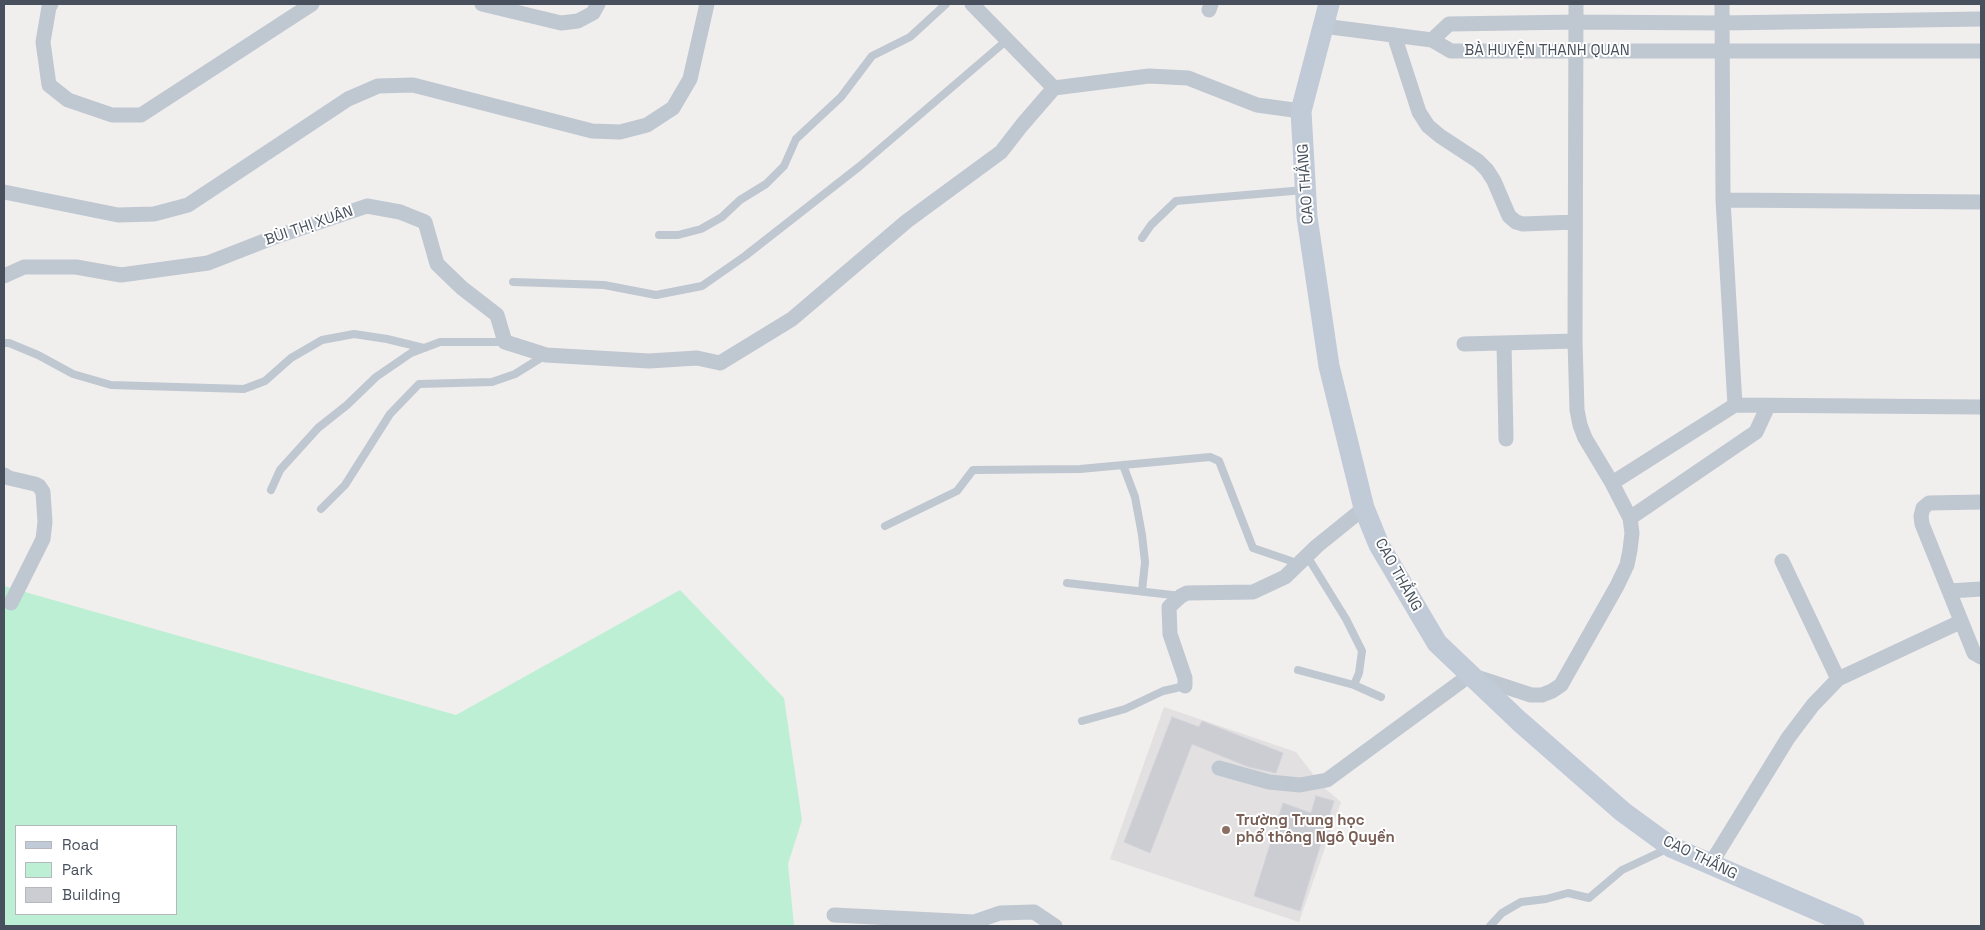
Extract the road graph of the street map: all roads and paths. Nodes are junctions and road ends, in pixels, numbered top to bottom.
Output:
1 (51, 4) edge
2 (312, 4) edge
3 (482, 4) edge
4 (598, 4) edge
5 (708, 4) edge
6 (946, 4) edge
7 (1329, 4) edge
8 (1576, 4) edge
9 (1722, 4) edge
10 (977, 6) edge
11 (1981, 19) edge
12 (1576, 22) junction
13 (1722, 23) junction
14 (1323, 26) junction
15 (1394, 35) junction
16 (1007, 40) junction
17 (1432, 40) junction
18 (1575, 51) junction
19 (1722, 51) junction
20 (1981, 52) edge
21 (1054, 88) junction
22 (1301, 111) junction
23 (1306, 190) junction
24 (4, 192) edge
25 (1723, 200) junction
26 (1981, 202) edge
27 (1574, 222) junction
28 (659, 235) dead end
29 (1142, 238) dead end
30 (4, 276) edge
31 (513, 282) dead end
32 (1574, 341) junction
33 (506, 342) junction
34 (4, 343) edge
35 (1504, 343) junction
36 (1464, 344) dead end
37 (424, 348) junction
38 (546, 355) junction
39 (1735, 405) junction
40 (1768, 406) junction
41 (1981, 407) edge
42 (1506, 439) dead end
43 (1123, 465) junction
44 (4, 475) edge
45 (1612, 483) junction
46 (271, 490) dead end
47 (1981, 502) edge
48 (1364, 508) junction
49 (321, 509) dead end
50 (1630, 518) junction
51 (884, 526) dead end
52 (1302, 560) junction
53 (1782, 561) dead end
54 (1067, 582) dead end
55 (1981, 590) edge
56 (1142, 591) junction
57 (1949, 591) junction
58 (1181, 596) junction
59 (11, 603) dead end
60 (1960, 622) junction
61 (1981, 658) edge
62 (1298, 670) dead end
63 (1470, 675) junction
64 (1838, 679) junction
65 (1354, 685) junction
66 (1185, 686) joint
67 (1381, 697) dead end
68 (1082, 720) dead end
69 (1219, 768) dead end
70 (1670, 847) junction
71 (1710, 865) junction
72 (834, 915) dead end
73 (976, 924) edge
74 (1055, 926) edge
75 (1490, 926) edge
76 (1854, 926) edge

1 - 2 street
3 - 4 street
5 - 24 street
6 - 28 lane
7 - 14 main road, CAO THẮNG
8 - 12 street
9 - 13 street
10 - 16 street
11 - 13 street, BÀ HUYỆN THANH QUAN
12 - 13 street, BÀ HUYỆN THANH QUAN
12 - 17 street, BÀ HUYỆN THANH QUAN
12 - 18 street
13 - 19 street
14 - 15 street
14 - 22 main road, CAO THẮNG
15 - 17 street
15 - 27 street
16 - 21 street
16 - 31 lane
17 - 18 street, BÀ HUYỆN THANH QUAN
18 - 19 street, BÀ HUYỆN THANH QUAN
18 - 27 street
19 - 20 street, BÀ HUYỆN THANH QUAN
19 - 25 street
21 - 22 street
21 - 38 street
22 - 23 main road, CAO THẮNG
23 - 29 lane
23 - 48 main road, CAO THẮNG
25 - 26 street
25 - 39 street
27 - 32 street
30 - 33 street, BÙI THỊ XUÂN
32 - 35 street
32 - 45 street
33 - 37 lane
33 - 38 street
34 - 37 lane
35 - 36 street
35 - 42 street
37 - 46 lane
38 - 49 lane
39 - 40 street
39 - 45 street
40 - 41 street
40 - 50 street
43 - 51 lane
43 - 52 lane
43 - 56 lane
44 - 59 street
45 - 50 street
47 - 57 street
48 - 52 street
48 - 63 main road, CAO THẮNG
50 - 63 street
52 - 58 street
52 - 65 lane
53 - 64 street
54 - 56 lane
55 - 57 street
56 - 58 lane
57 - 60 street
58 - 66 street
60 - 61 street
60 - 64 street
62 - 65 lane
63 - 69 street
63 - 70 main road, CAO THẮNG
64 - 71 street
65 - 67 lane
66 - 68 lane
70 - 71 main road, CAO THẮNG
70 - 75 lane
71 - 76 main road, CAO THẮNG
72 - 73 street
73 - 74 street

